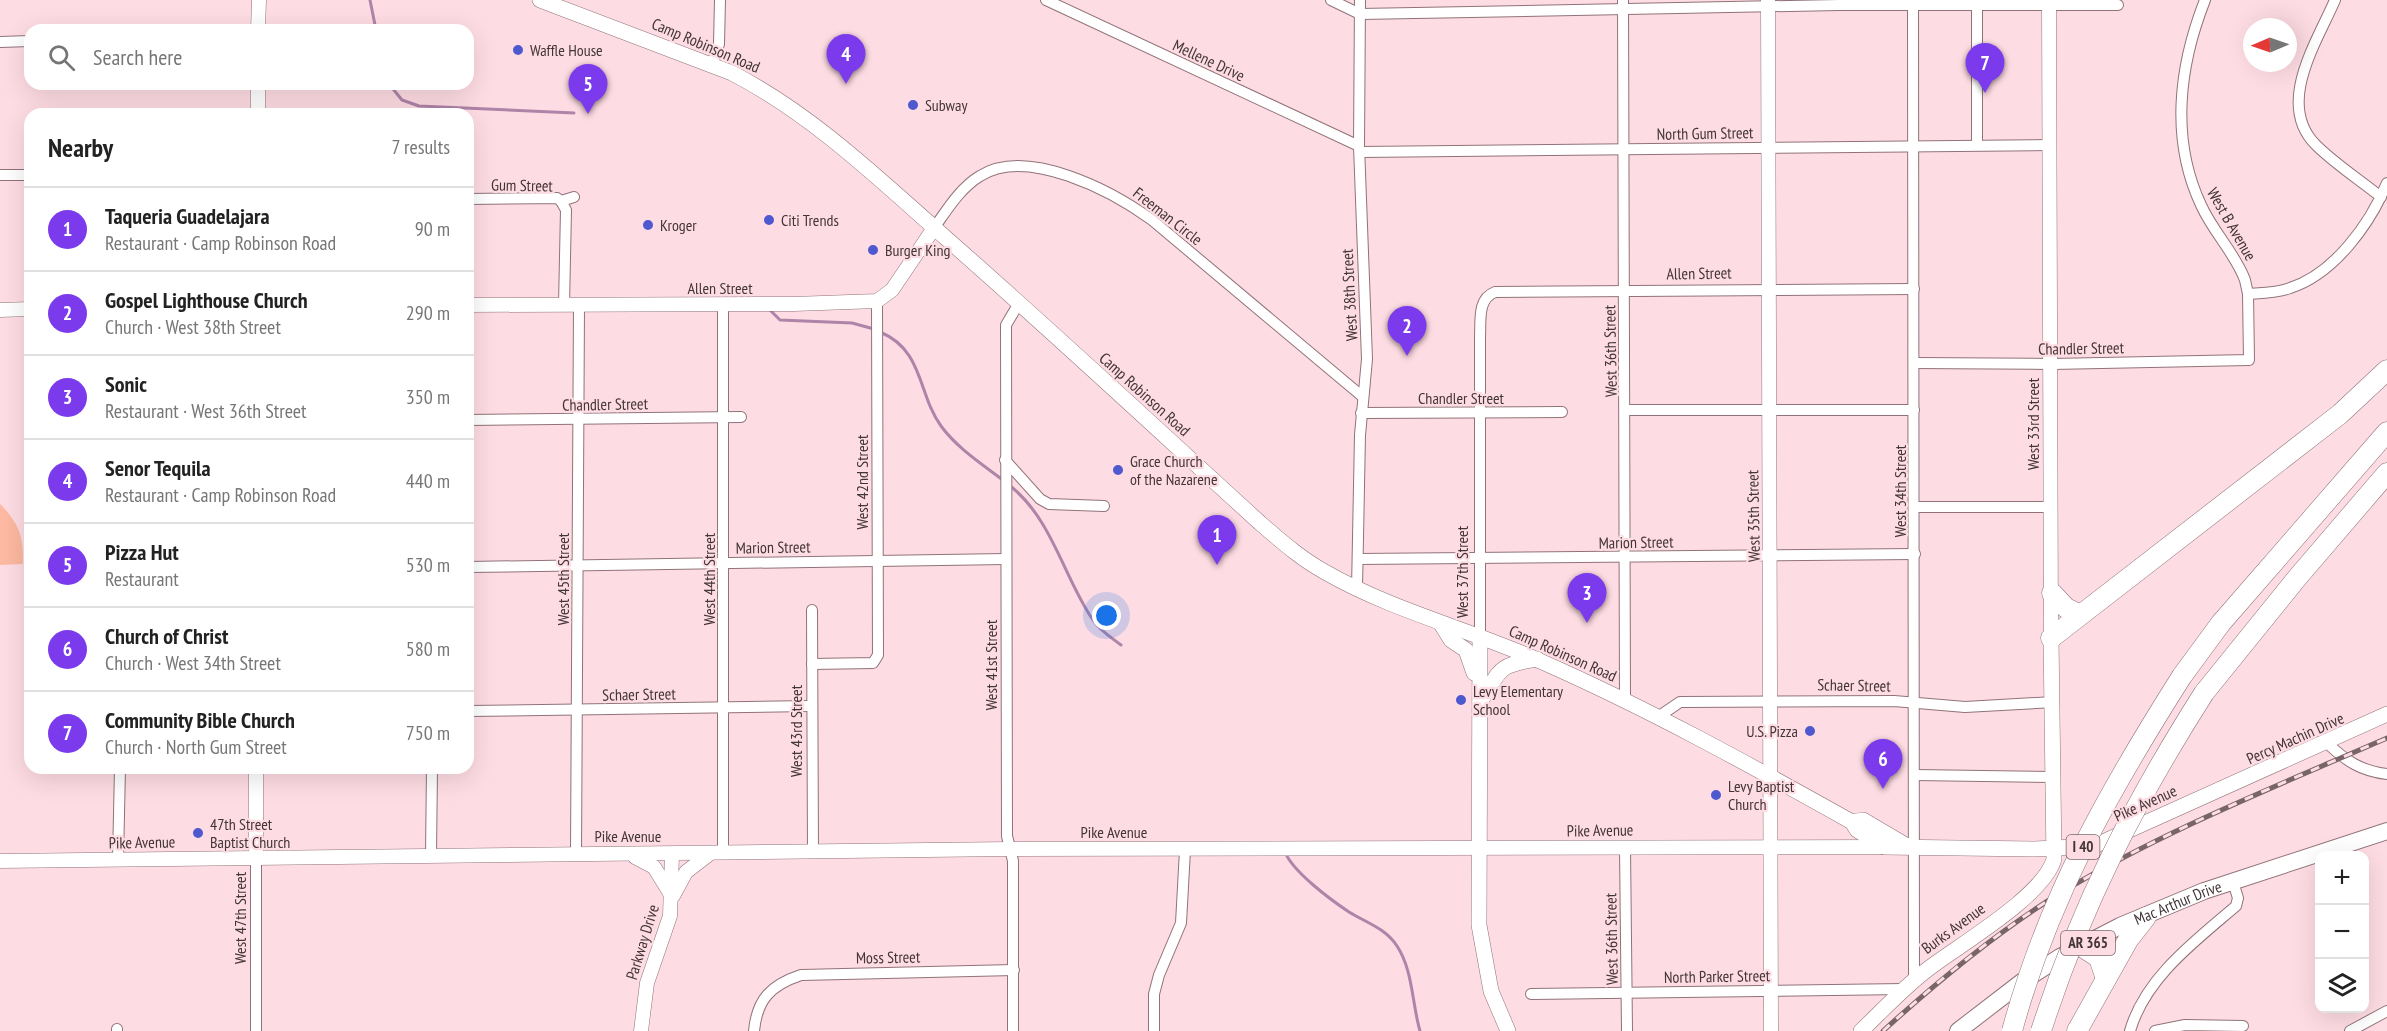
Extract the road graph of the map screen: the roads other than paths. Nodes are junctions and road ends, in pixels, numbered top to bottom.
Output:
1 (259, 0) edge
2 (540, 0) edge
3 (720, 0) edge
4 (1046, 0) edge
5 (1331, 0) edge
6 (1360, 0) edge
7 (2205, 0) edge
8 (2335, 0) edge
9 (2049, 2) edge
10 (1768, 3) edge
11 (1913, 3) edge
12 (1623, 5) edge
13 (1977, 5) junction
14 (2118, 5) dead end
15 (1360, 14) junction
16 (258, 24) edge
17 (24, 41) edge
18 (0, 42) edge
19 (712, 64) junction
20 (258, 90) edge
21 (258, 108) edge
22 (1977, 144) junction
23 (1913, 145) junction
24 (2050, 145) junction
25 (1768, 146) junction
26 (1359, 149) junction
27 (1624, 149) junction
28 (0, 175) edge
29 (24, 175) edge
30 (2387, 183) edge
31 (574, 197) dead end
32 (2381, 197) junction
33 (474, 199) edge
34 (561, 201) junction
35 (934, 228) junction
36 (1768, 288) junction
37 (1914, 289) junction
38 (1624, 290) junction
39 (2248, 294) junction
40 (1486, 297) joint
41 (877, 301) junction
42 (1020, 303) junction
43 (579, 304) junction
44 (723, 304) junction
45 (474, 305) edge
46 (564, 305) junction
47 (24, 309) edge
48 (0, 310) edge
49 (2249, 360) joint
50 (1914, 363) junction
51 (2052, 364) junction
52 (2387, 370) edge
53 (1363, 397) junction
54 (1626, 410) junction
55 (1768, 410) junction
56 (1914, 410) junction
57 (1481, 412) junction
58 (1562, 412) dead end
59 (1360, 413) junction
60 (724, 417) junction
61 (741, 417) dead end
62 (579, 419) junction
63 (474, 420) edge
64 (2387, 432) edge
65 (1005, 465) junction
66 (2387, 473) edge
67 (1104, 506) dead end
68 (1915, 507) junction
69 (2051, 507) junction
70 (1915, 554) junction
71 (1770, 556) junction
72 (1624, 557) junction
73 (1480, 558) junction
74 (1006, 559) junction
75 (1358, 559) junction
76 (877, 561) junction
77 (724, 563) junction
78 (578, 565) junction
79 (474, 567) edge
80 (1357, 589) junction
81 (2052, 592) junction
82 (812, 610) dead end
83 (2079, 614) junction
84 (1441, 624) junction
85 (1480, 638) junction
86 (2051, 638) junction
87 (1537, 659) junction
88 (812, 664) junction
89 (1480, 685) junction
90 (1768, 700) junction
91 (1625, 701) junction
92 (1480, 702) junction
93 (2054, 702) junction
94 (1915, 704) junction
95 (810, 706) junction
96 (724, 707) junction
97 (577, 710) junction
98 (474, 711) edge
99 (2387, 714) edge
100 (1658, 717) junction
101 (2327, 743) junction
102 (120, 774) edge
103 (256, 774) edge
104 (432, 774) edge
105 (1915, 774) junction
106 (2387, 774) edge
107 (2054, 777) junction
108 (1769, 778) junction
109 (2217, 792) joint
110 (1852, 822) junction
111 (2387, 831) edge
112 (1769, 846) junction
113 (2094, 846) junction
114 (1884, 847) junction
115 (1911, 847) junction
116 (1479, 848) junction
117 (1625, 848) junction
118 (2054, 848) junction
119 (1010, 849) junction
120 (1185, 850) junction
121 (813, 852) junction
122 (576, 854) junction
123 (626, 854) junction
124 (672, 854) junction
125 (716, 854) junction
126 (431, 855) junction
127 (256, 859) junction
128 (118, 860) junction
129 (0, 861) edge
130 (2233, 882) junction
131 (2029, 895) junction
132 (672, 898) junction
133 (2146, 917) junction
134 (2081, 946) junction
135 (1014, 970) junction
136 (2106, 979) junction
137 (1909, 985) junction
138 (1771, 990) junction
139 (1627, 993) junction
140 (1532, 994) dead end
141 (2387, 1011) edge
142 (2243, 1026) dead end
143 (256, 1031) edge
144 (641, 1031) edge
145 (754, 1031) edge
146 (1013, 1031) edge
147 (1154, 1031) edge
148 (1508, 1031) edge
149 (1627, 1031) edge
150 (1771, 1031) edge
151 (1861, 1031) edge
152 (1958, 1031) edge
153 (2012, 1031) edge
154 (2041, 1031) edge
155 (2077, 1031) edge
156 (2130, 1031) edge
157 (2155, 1031) edge
158 (2350, 1031) edge

1 - 16 street
2 - 19 main road, Camp Robinson Road
3 - 19 street
4 - 26 street, Mellene Drive
5 - 15 street
6 - 15 street, West 38th Street
7 - 39 street, West B Avenue
8 - 32 street
9 - 13 street
9 - 14 street
9 - 24 street, West 33rd Street
10 - 11 street
10 - 12 street
10 - 25 street, West 35th Street
11 - 13 street
11 - 23 street, West 34th Street
12 - 15 street
12 - 27 street, West 36th Street
13 - 22 street
15 - 26 street, West 38th Street
17 - 18 street
19 - 35 main road, Camp Robinson Road
20 - 21 street
22 - 23 street, North Gum Street
22 - 24 street, North Gum Street
23 - 25 street, North Gum Street
23 - 37 street, West 34th Street
24 - 51 street, West 33rd Street
25 - 27 street, North Gum Street
25 - 36 street, West 35th Street
26 - 27 street, North Gum Street
26 - 53 street, West 38th Street
27 - 38 street, West 36th Street
28 - 29 street
30 - 32 street
31 - 34 street, Gum Street
32 - 39 street
33 - 34 street, Gum Street
34 - 46 street
35 - 41 street
35 - 42 main road, Camp Robinson Road
35 - 53 street, Freeman Circle
36 - 37 street, Allen Street
36 - 38 street, Allen Street
36 - 55 street, West 35th Street
37 - 50 street, West 34th Street
38 - 40 street, Allen Street
38 - 54 street, West 36th Street
39 - 49 street, West B Avenue
40 - 57 street, West 37th Street
41 - 44 street, Allen Street
41 - 76 street, West 42nd Street
42 - 65 street, West 41st Street
42 - 80 main road, Camp Robinson Road
43 - 44 street, Allen Street
43 - 46 street, Allen Street
43 - 62 street, West 45th Street
44 - 60 street, West 44th Street
45 - 46 street, Allen Street
47 - 48 street
49 - 51 street, Chandler Street
50 - 51 street, Chandler Street
50 - 56 street, West 34th Street
51 - 69 street, West 33rd Street
52 - 83 highway
53 - 59 street, West 38th Street
54 - 55 street
54 - 72 street, West 36th Street
55 - 56 street
55 - 71 street, West 35th Street
56 - 68 street, West 34th Street
57 - 58 street, Chandler Street
57 - 59 street, Chandler Street
57 - 73 street, West 37th Street
59 - 75 street, West 38th Street
60 - 61 street, Chandler Street
60 - 62 street, Chandler Street
60 - 77 street, West 44th Street
62 - 63 street, Chandler Street
62 - 78 street, West 45th Street
64 - 153 highway, I 40, bridge
65 - 67 street
65 - 74 street, West 41st Street
66 - 154 highway, I 40, bridge
68 - 69 street
68 - 70 street, West 34th Street
69 - 81 street, West 33rd Street
70 - 71 street, Marion Street
70 - 94 street, West 34th Street
71 - 72 street, Marion Street
71 - 90 street, West 35th Street
72 - 73 street, Marion Street
72 - 91 street, West 36th Street
73 - 75 street, Marion Street
73 - 85 street, West 37th Street
74 - 76 street, Marion Street
74 - 119 street, West 41st Street
75 - 80 street, West 38th Street
76 - 77 street, Marion Street
76 - 88 street, West 42nd Street
77 - 78 street, Marion Street
77 - 96 street, West 44th Street
78 - 79 street, Marion Street
78 - 97 street, West 45th Street
80 - 84 main road, Camp Robinson Road
81 - 83 highway
81 - 86 street, West 33rd Street
82 - 88 street, West 43rd Street
83 - 86 highway
84 - 85 main road, Camp Robinson Road
84 - 89 main road
85 - 87 main road, Camp Robinson Road
85 - 89 main road, West 37th Street
86 - 93 main road, West 33rd Street
87 - 91 main road, Camp Robinson Road
87 - 92 main road
88 - 95 street, West 43rd Street
89 - 92 main road, West 37th Street
90 - 94 street, Schaer Street
90 - 100 street, Schaer Street
90 - 108 street, West 35th Street
91 - 100 main road, Camp Robinson Road
92 - 116 main road, West 37th Street
93 - 94 street, Schaer Street
93 - 107 main road, West 33rd Street
94 - 105 street, West 34th Street
95 - 96 street, Schaer Street
95 - 121 street, West 43rd Street
96 - 97 street, Schaer Street
96 - 125 street, West 44th Street
97 - 98 street, Schaer Street
97 - 122 street, West 45th Street
99 - 101 main road, Percy Machin Drive
100 - 108 main road, Camp Robinson Road
101 - 106 street
101 - 109 main road, Percy Machin Drive
102 - 128 street
103 - 127 street, West 47th Street
104 - 126 street
105 - 107 street
105 - 115 street, West 34th Street
107 - 118 main road, West 33rd Street
108 - 110 main road, Camp Robinson Road
108 - 112 street, West 35th Street
109 - 113 main road, Pike Avenue
110 - 114 main road, Camp Robinson Road
110 - 115 main road, Camp Robinson Road
111 - 130 main road, Mac Arthur Drive / AR 365
112 - 114 street, Pike Avenue
112 - 117 street, Pike Avenue
112 - 138 street, West 35th Street
113 - 118 main road, Pike Avenue
113 - 131 main road
114 - 115 main road, Pike Avenue
115 - 118 main road, Pike Avenue
115 - 137 street, West 34th Street
116 - 117 street, Pike Avenue
116 - 120 street, Pike Avenue
116 - 148 main road, West 37th Street
117 - 139 street, West 36th Street
118 - 131 main road, Burks Avenue
119 - 120 street, Pike Avenue
119 - 121 street, Pike Avenue
119 - 135 street, West 41st Street
120 - 147 street
121 - 125 street, Pike Avenue
122 - 123 street, Pike Avenue
122 - 126 street, Pike Avenue
123 - 124 street, Pike Avenue
123 - 132 street, Parkway Drive
124 - 125 street, Pike Avenue
124 - 132 street, Parkway Drive
125 - 132 street, Parkway Drive
126 - 127 street, Pike Avenue
127 - 128 street, Pike Avenue
127 - 143 street, West 47th Street
128 - 129 street, Pike Avenue
130 - 133 main road, Mac Arthur Drive / AR 365
130 - 156 street
131 - 137 main road, Burks Avenue
132 - 144 street, Parkway Drive
133 - 134 main road, Mac Arthur Drive / AR 365
133 - 136 highway
134 - 136 highway
134 - 152 main road, Mac Arthur Drive / AR 365
135 - 145 street, Moss Street
135 - 146 street, West 41st Street
136 - 155 highway
137 - 138 street, North Parker Street
137 - 151 main road, Burks Avenue
138 - 139 street, North Parker Street
138 - 150 street, West 35th Street
139 - 140 street, North Parker Street
139 - 149 street, West 36th Street
141 - 158 street
142 - 157 street

